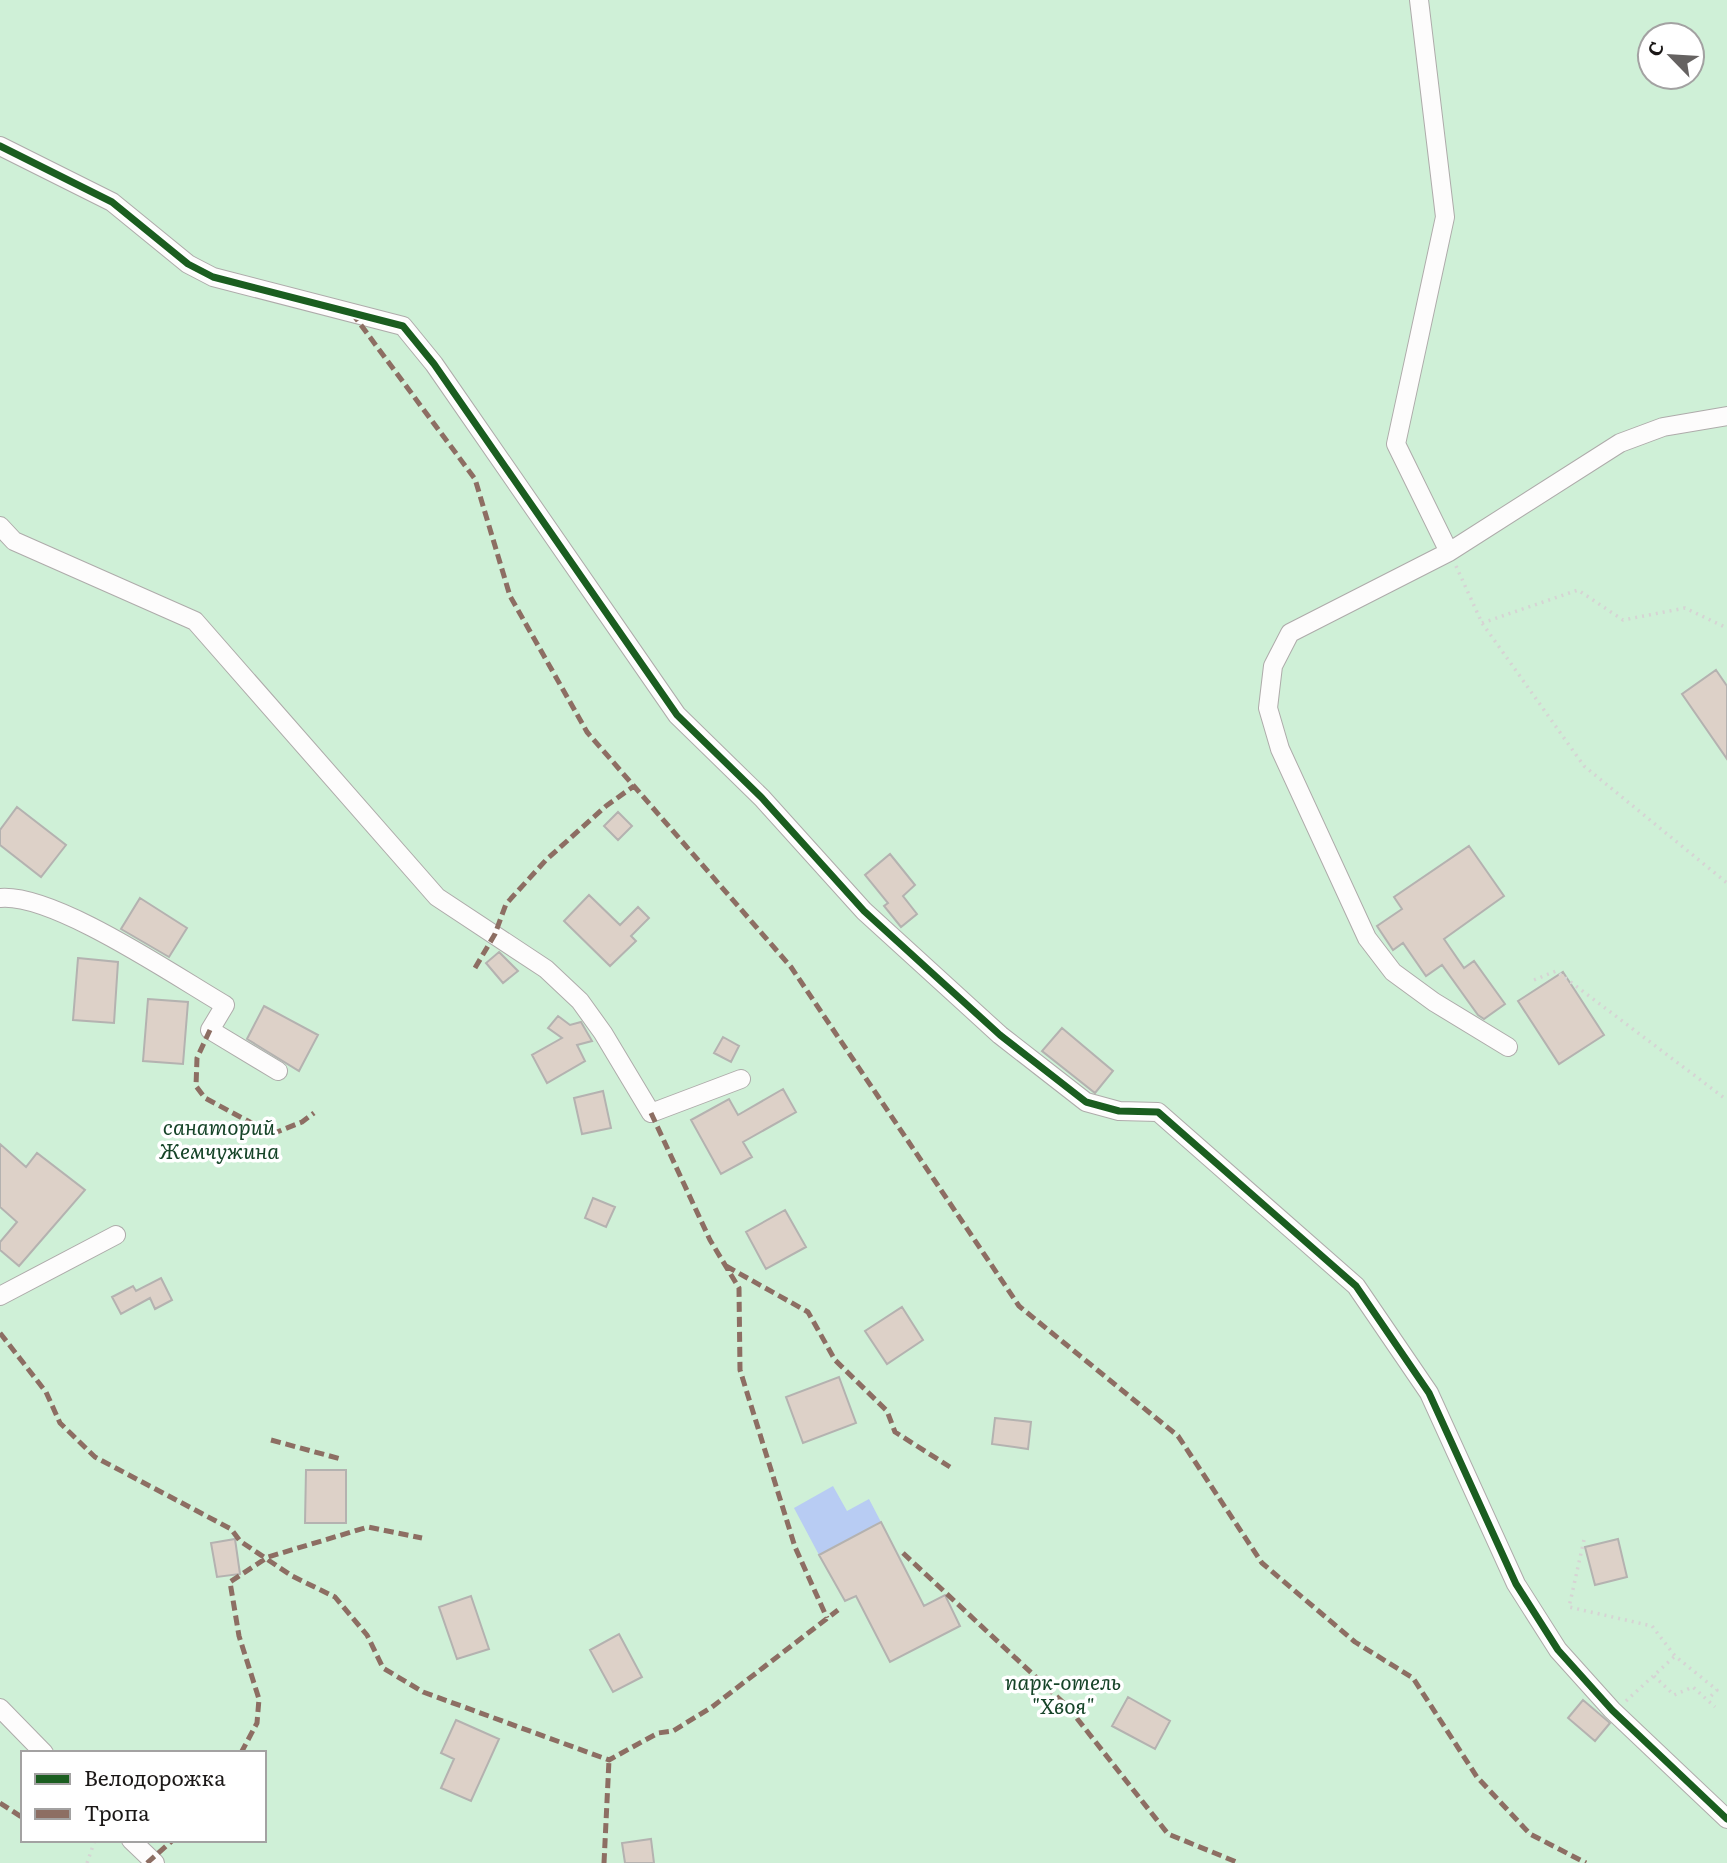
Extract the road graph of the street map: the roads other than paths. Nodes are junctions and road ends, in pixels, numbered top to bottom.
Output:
1 (1419, 0) edge
2 (0, 146) edge
3 (1727, 416) edge
4 (0, 526) edge
5 (1449, 552) junction
6 (0, 898) edge
7 (1508, 1047) dead end
8 (278, 1071) dead end
9 (741, 1079) dead end
10 (116, 1235) dead end
11 (0, 1296) edge
12 (0, 1708) edge
13 (42, 1751) edge
14 (1727, 1819) edge
15 (133, 1842) edge
16 (155, 1863) edge

1 - 5 street
2 - 14 street
3 - 5 street
4 - 9 street
5 - 7 street
6 - 8 street
10 - 11 street
12 - 13 street
15 - 16 street

